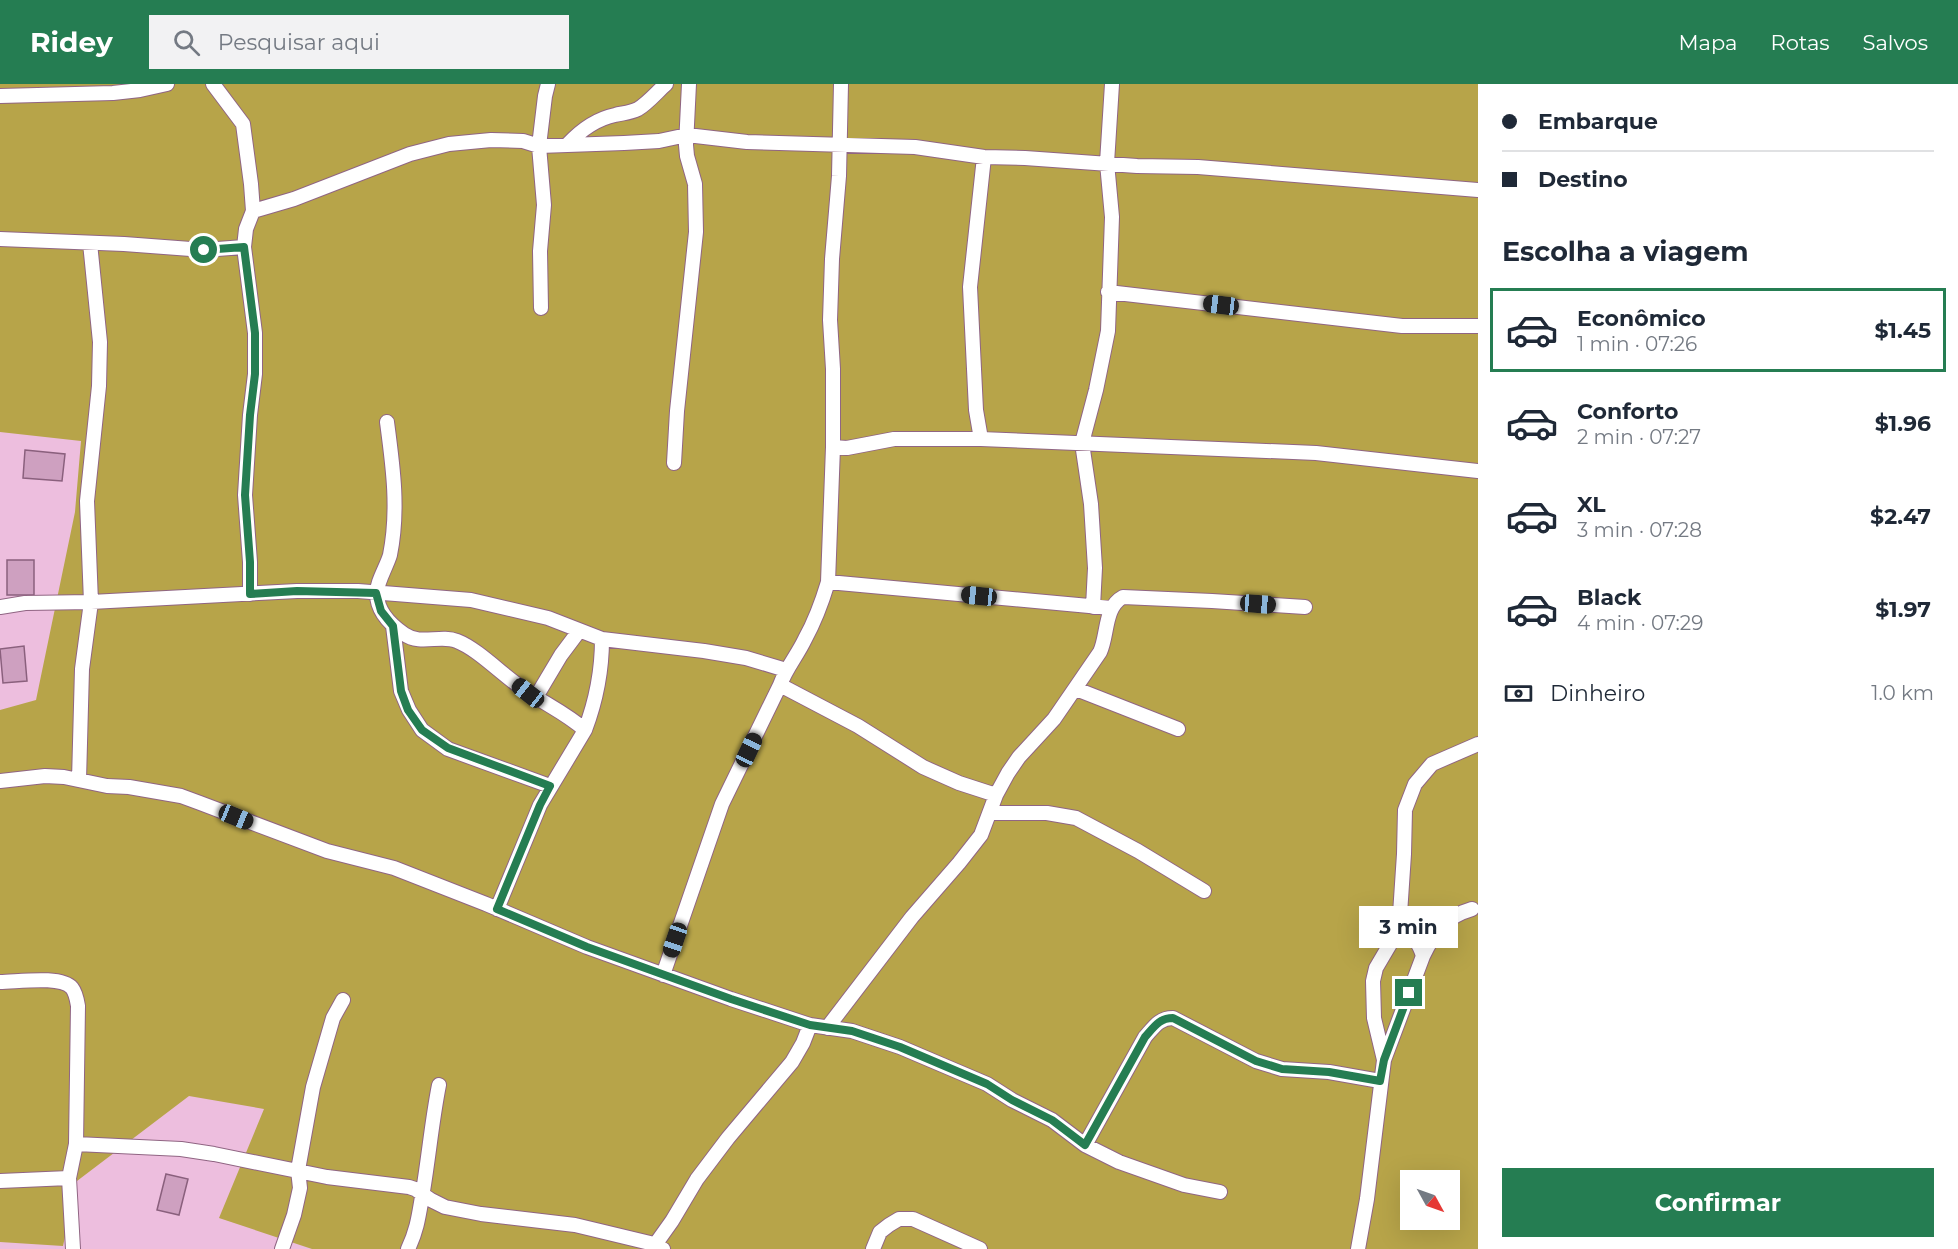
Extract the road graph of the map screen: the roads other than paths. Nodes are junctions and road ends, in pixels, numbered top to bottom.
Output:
1 (166, 84) edge
2 (213, 84) edge
3 (548, 84) edge
4 (666, 84) edge
5 (689, 84) edge
6 (841, 84) edge
7 (1112, 84) edge
8 (0, 96) edge
9 (687, 135) junction
10 (568, 144) junction
11 (839, 145) junction
12 (539, 146) junction
13 (984, 157) junction
14 (1107, 163) junction
15 (1478, 190) edge
16 (253, 211) junction
17 (0, 239) edge
18 (90, 243) junction
19 (244, 247) junction
20 (1108, 292) junction
21 (541, 308) dead end
22 (1478, 326) edge
23 (387, 422) dead end
24 (981, 439) junction
25 (1082, 443) junction
26 (833, 447) junction
27 (674, 463) dead end
28 (1478, 471) edge
29 (828, 582) junction
30 (376, 593) junction
31 (250, 594) junction
32 (91, 602) junction
33 (0, 607) edge
34 (1093, 607) junction
35 (1305, 607) dead end
36 (1111, 608) junction
37 (393, 626) junction
38 (579, 631) junction
39 (602, 639) junction
40 (786, 670) junction
41 (780, 685) junction
42 (1076, 690) junction
43 (536, 697) junction
44 (1178, 729) dead end
45 (585, 730) junction
46 (1478, 744) edge
47 (79, 780) junction
48 (0, 781) edge
49 (550, 786) junction
50 (996, 795) junction
51 (990, 813) junction
52 (1204, 891) dead end
53 (497, 909) junction
54 (1472, 909) dead end
55 (1399, 929) junction
56 (1423, 956) junction
57 (663, 975) junction
58 (0, 982) edge
59 (343, 1000) dead end
60 (810, 1025) junction
61 (827, 1029) junction
62 (1384, 1060) junction
63 (1380, 1081) junction
64 (439, 1085) dead end
65 (75, 1144) junction
66 (1085, 1145) junction
67 (298, 1170) junction
68 (69, 1178) junction
69 (0, 1181) edge
70 (1220, 1192) dead end
71 (422, 1194) junction
72 (656, 1248) edge
73 (73, 1249) edge
74 (282, 1249) edge
75 (408, 1249) edge
76 (873, 1249) edge
77 (980, 1249) edge
78 (1358, 1249) edge

1 - 8 street
2 - 16 street
3 - 12 street
4 - 10 street
5 - 9 street
6 - 11 street
7 - 14 street
9 - 10 street
9 - 11 street
9 - 27 street
10 - 12 street
11 - 13 street
11 - 26 street
12 - 16 street
12 - 21 street
13 - 14 street
13 - 24 street
14 - 15 street
14 - 20 street
16 - 19 street
17 - 18 street
18 - 19 street
18 - 32 street
19 - 31 street
20 - 22 street
20 - 25 street
23 - 30 street
24 - 25 street
24 - 26 street
25 - 28 street
25 - 34 street
26 - 29 street
29 - 34 street
29 - 40 street
30 - 31 street
30 - 37 street
30 - 38 street
31 - 32 street
32 - 33 street
32 - 47 street
34 - 36 street
35 - 36 street
36 - 42 street
37 - 43 street
37 - 49 street
38 - 39 street
38 - 43 street
39 - 40 street
39 - 45 street
40 - 41 street
41 - 50 street
41 - 57 street
42 - 44 street
42 - 50 street
43 - 45 street
45 - 49 street
46 - 55 street
47 - 48 street
47 - 53 street
49 - 53 street
50 - 51 street
51 - 52 street
51 - 61 street
53 - 57 street
54 - 56 street
55 - 56 street
55 - 62 street
56 - 62 street
57 - 60 street
58 - 65 street
59 - 67 street
60 - 61 street
60 - 72 street
61 - 66 street
62 - 63 street
63 - 66 street
63 - 78 street
64 - 71 street
65 - 67 street
65 - 68 street
66 - 70 street
67 - 71 street
67 - 74 street
68 - 69 street
68 - 73 street
71 - 72 street
71 - 75 street
76 - 77 street

